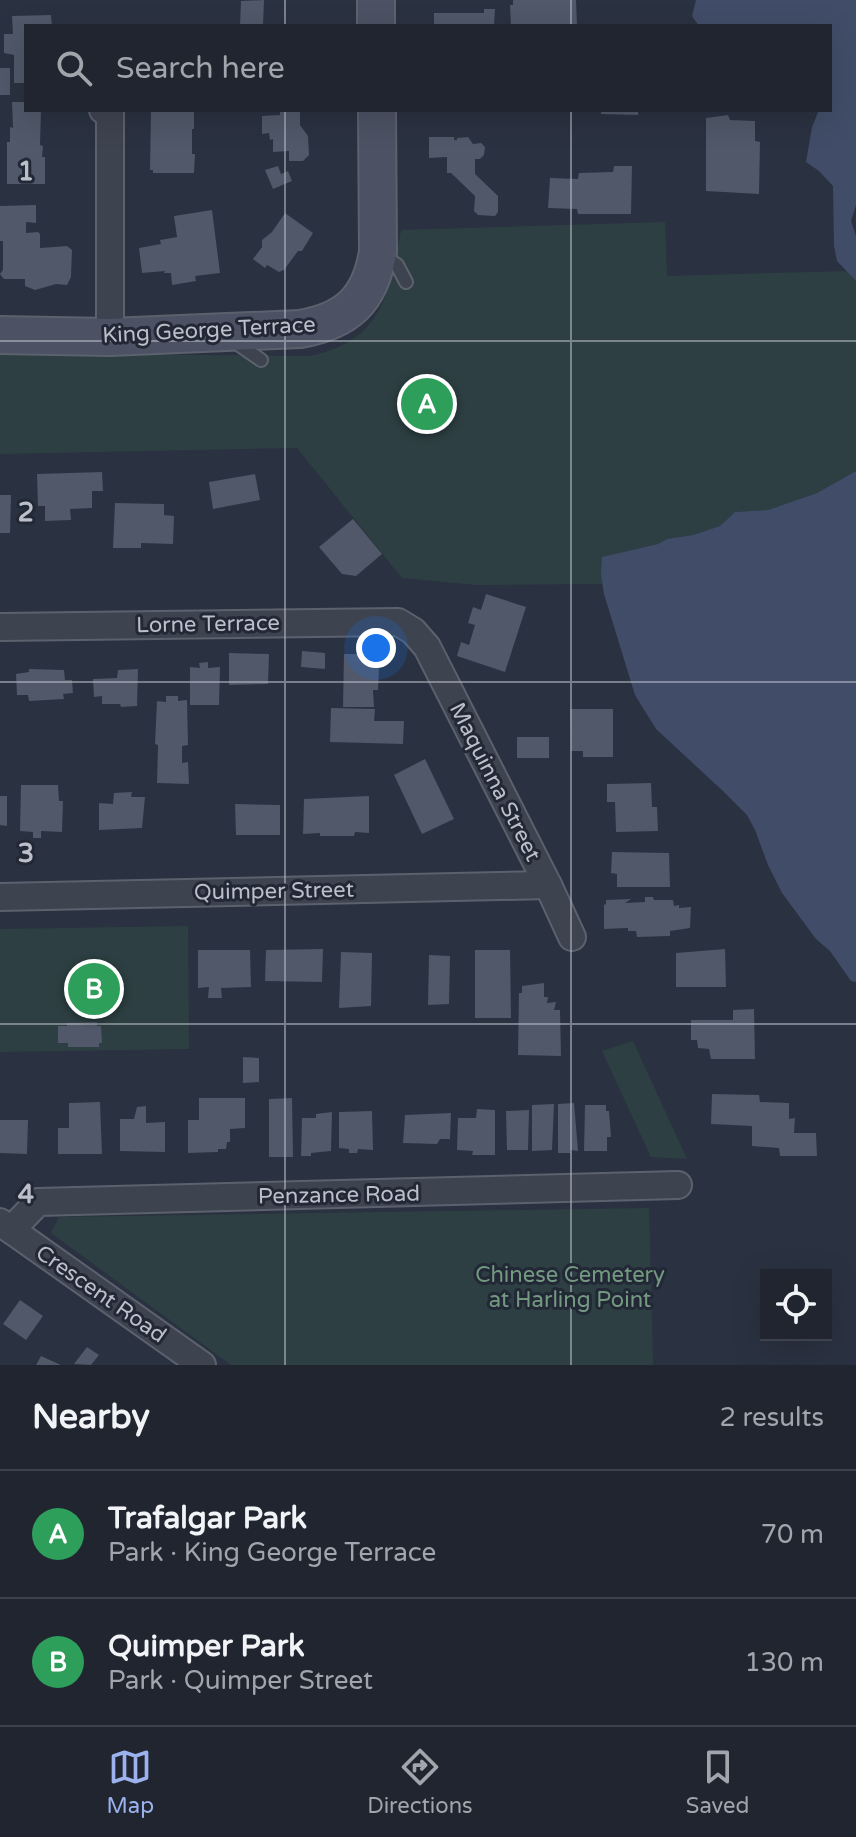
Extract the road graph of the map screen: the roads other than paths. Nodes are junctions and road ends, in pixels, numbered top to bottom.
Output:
1 (376, 0) edge
2 (376, 24) edge
3 (106, 112) edge
4 (377, 112) edge
5 (378, 252) junction
6 (406, 282) dead end
7 (219, 332) junction
8 (0, 335) edge
9 (110, 337) junction
10 (261, 360) dead end
11 (0, 627) edge
12 (413, 631) joint
13 (548, 885) junction
14 (0, 897) edge
15 (572, 937) dead end
16 (678, 1185) dead end
17 (5, 1226) edge
18 (202, 1365) edge

1 - 2 main road
3 - 9 street
4 - 5 main road, King George Terrace
5 - 6 lane
5 - 7 main road, King George Terrace
7 - 9 main road, King George Terrace
7 - 10 lane
8 - 9 main road, King George Terrace
11 - 12 street, Lorne Terrace
12 - 13 street, Maquinna Street
13 - 14 street, Quimper Street
13 - 15 street, Maquinna Street
16 - 17 street, Penzance Road
17 - 18 street, Crescent Road

